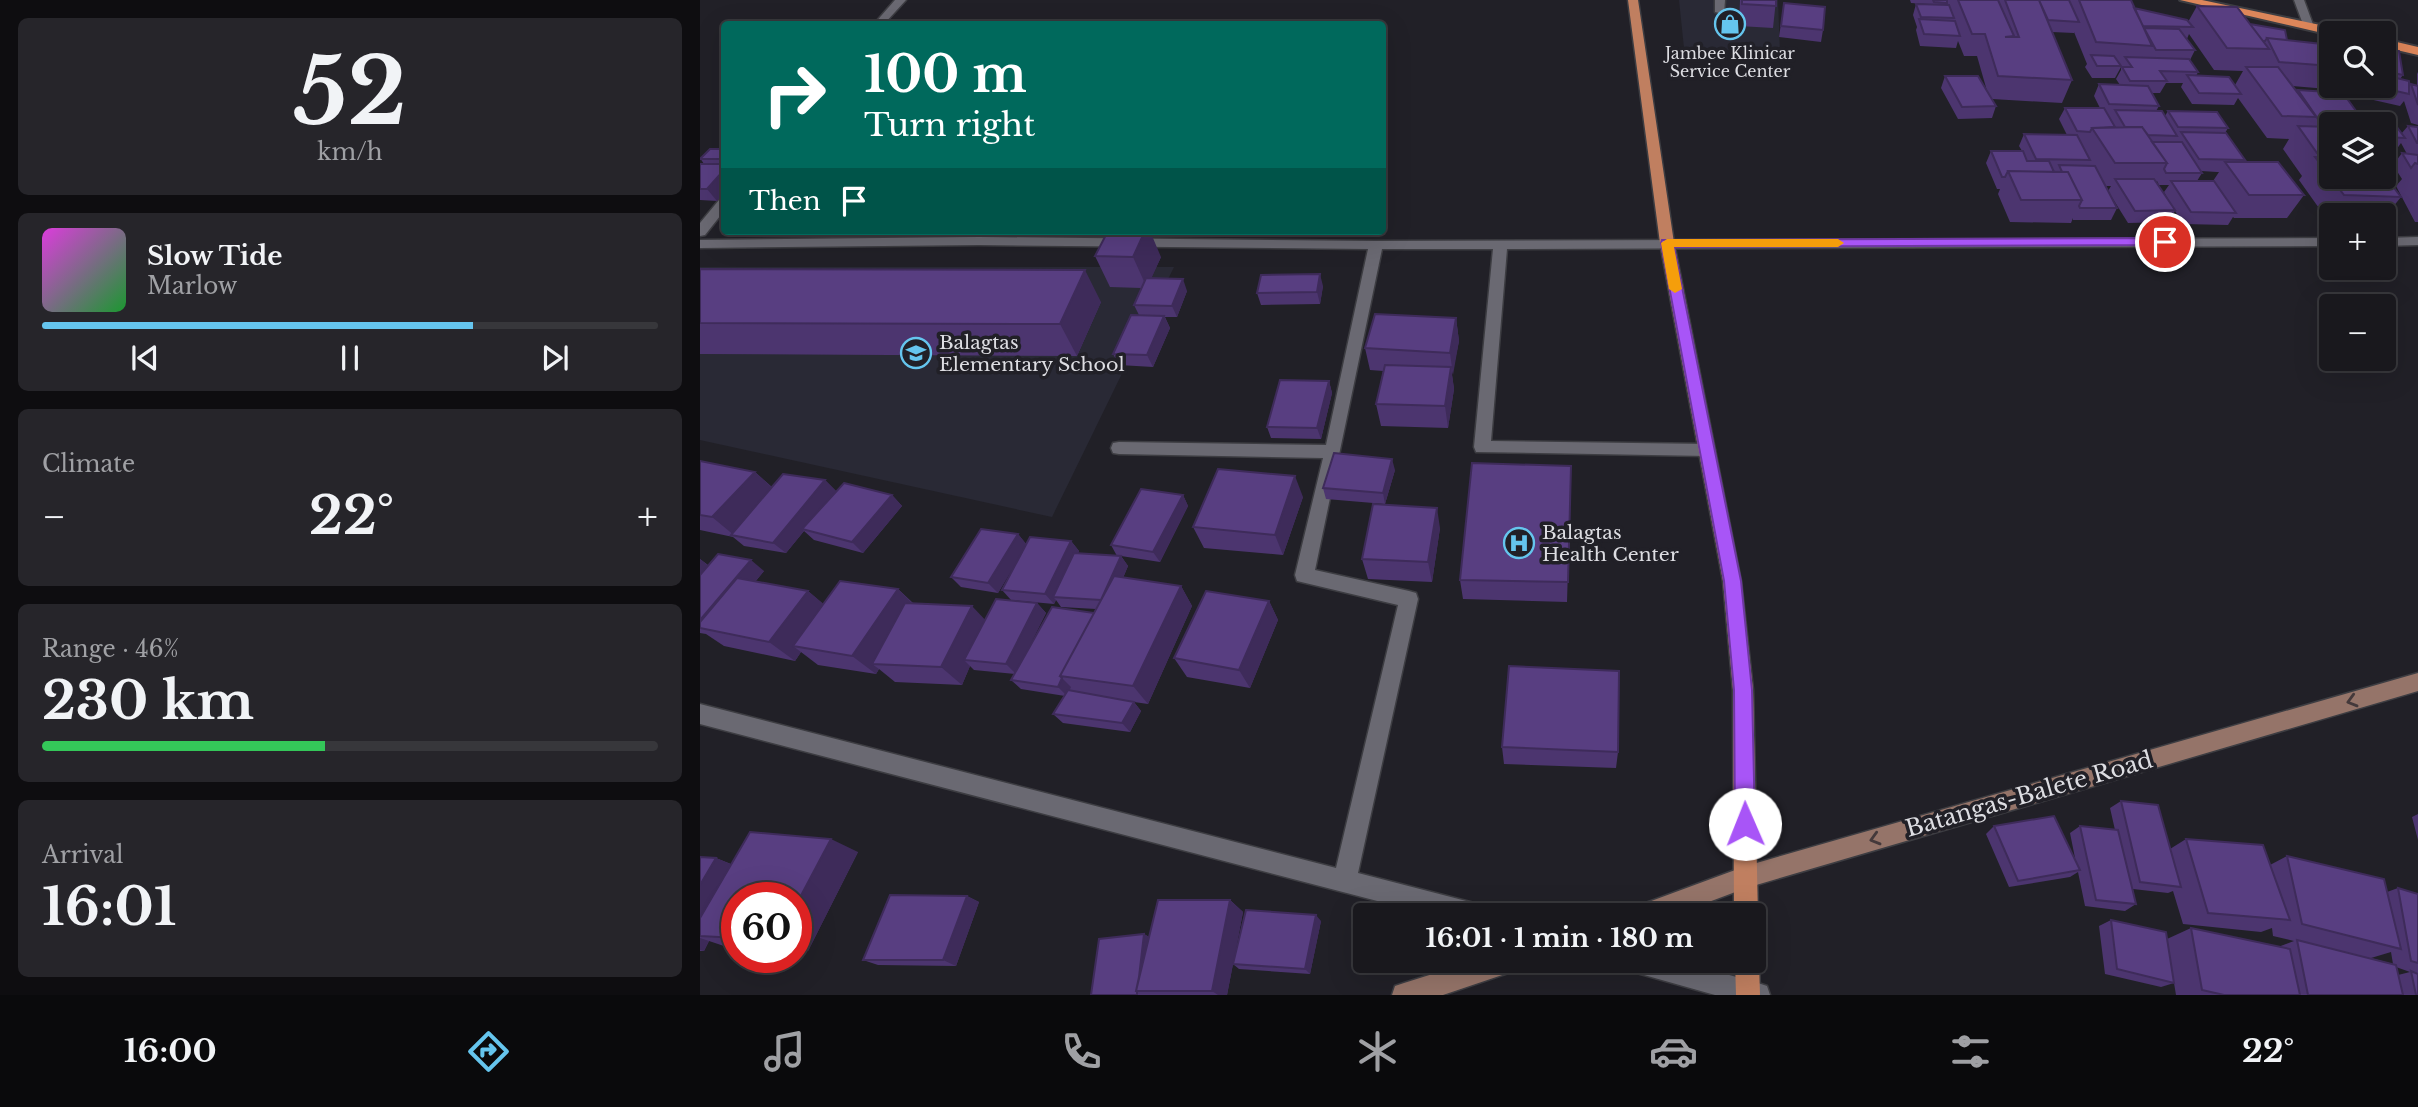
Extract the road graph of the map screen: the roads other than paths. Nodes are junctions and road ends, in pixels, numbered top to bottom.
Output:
1 (901, 0) edge
2 (1633, 0) edge
3 (1720, 0) edge
4 (2186, 0) edge
5 (2299, 0) edge
6 (1720, 12) dead end
7 (882, 21) edge
8 (2309, 27) junction
9 (2319, 29) edge
10 (2396, 46) edge
11 (2418, 51) edge
12 (721, 207) edge
13 (700, 232) edge
14 (2319, 242) edge
15 (2396, 242) edge
16 (2418, 242) edge
17 (1667, 243) junction
18 (700, 244) edge
19 (1500, 244) junction
20 (1376, 245) junction
21 (1119, 448) dead end
22 (1706, 450) junction
23 (1333, 452) junction
24 (2418, 682) edge
25 (700, 714) edge
26 (1746, 877) junction
27 (1345, 880) junction
28 (1430, 903) edge
29 (1676, 903) edge
30 (1746, 903) edge
31 (1474, 973) edge
32 (1678, 973) edge
33 (1748, 973) edge
34 (1751, 994) edge
35 (1404, 995) edge

1 - 7 street
2 - 17 main road
3 - 6 street
4 - 8 highway
5 - 8 street
8 - 9 highway
10 - 11 highway
12 - 13 street
14 - 17 street
15 - 16 street
17 - 19 street
17 - 22 main road
18 - 20 street
19 - 20 street
19 - 22 street
20 - 23 street
21 - 23 street
22 - 26 main road
23 - 27 street
24 -> 26 main road, Batangas-Balete Road
25 - 27 street
26 - 29 main road, Batangas-Balete Road
26 - 30 main road
27 - 28 street
31 - 35 main road
32 - 34 street
33 - 34 main road

